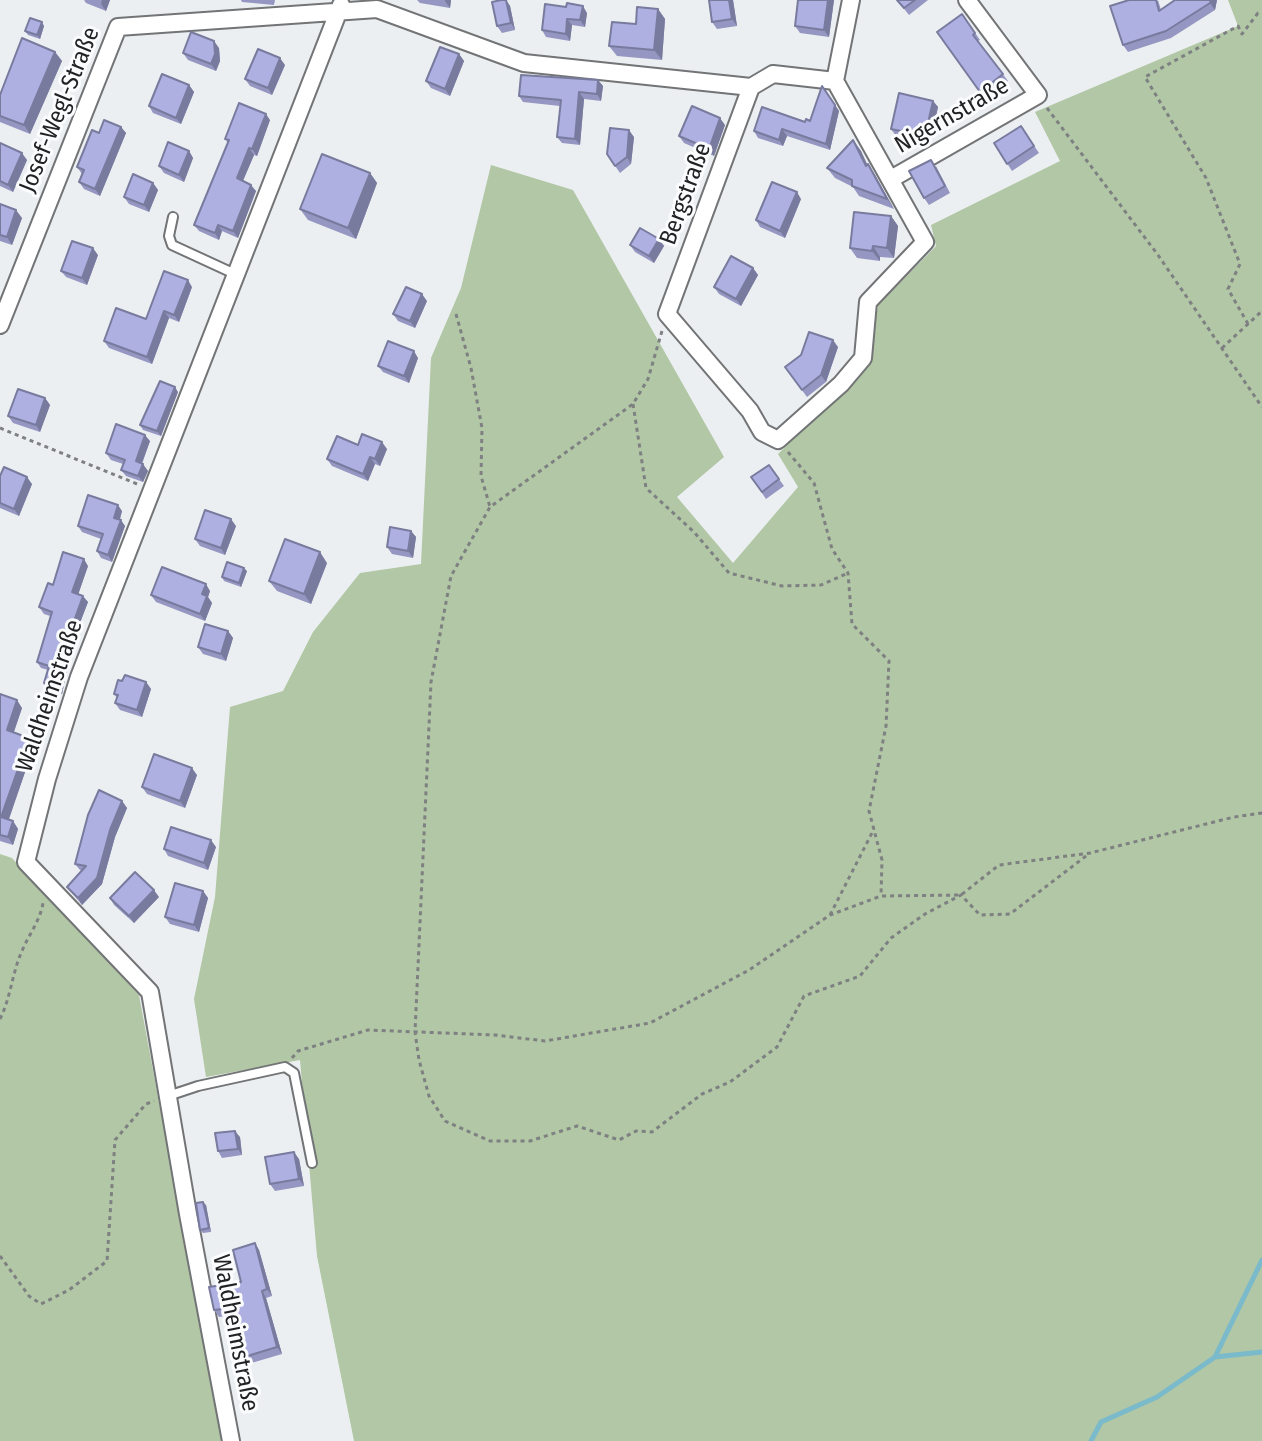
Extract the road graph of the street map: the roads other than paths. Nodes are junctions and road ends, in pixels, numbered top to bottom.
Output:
1 (851, 0) edge
2 (967, 0) edge
3 (375, 4) edge
4 (340, 6) edge
5 (835, 81) junction
6 (751, 87) junction
7 (891, 179) junction
8 (173, 217) dead end
9 (235, 274) junction
10 (0, 325) edge
11 (778, 440) joint
12 (168, 1096) junction
13 (312, 1163) dead end
14 (231, 1441) edge

1 - 5 street
2 - 7 street, Nigernstraße
3 - 4 street
3 - 6 street
4 - 9 street, Waldheimstraße
4 - 10 street, Josef-Wegl-Straße
5 - 6 street
5 - 7 street, Nigernstraße
6 - 11 street, Bergstraße
7 - 11 street, Nigernstraße
8 - 9 lane
9 - 12 street, Waldheimstraße
12 - 13 lane
12 - 14 street, Waldheimstraße

